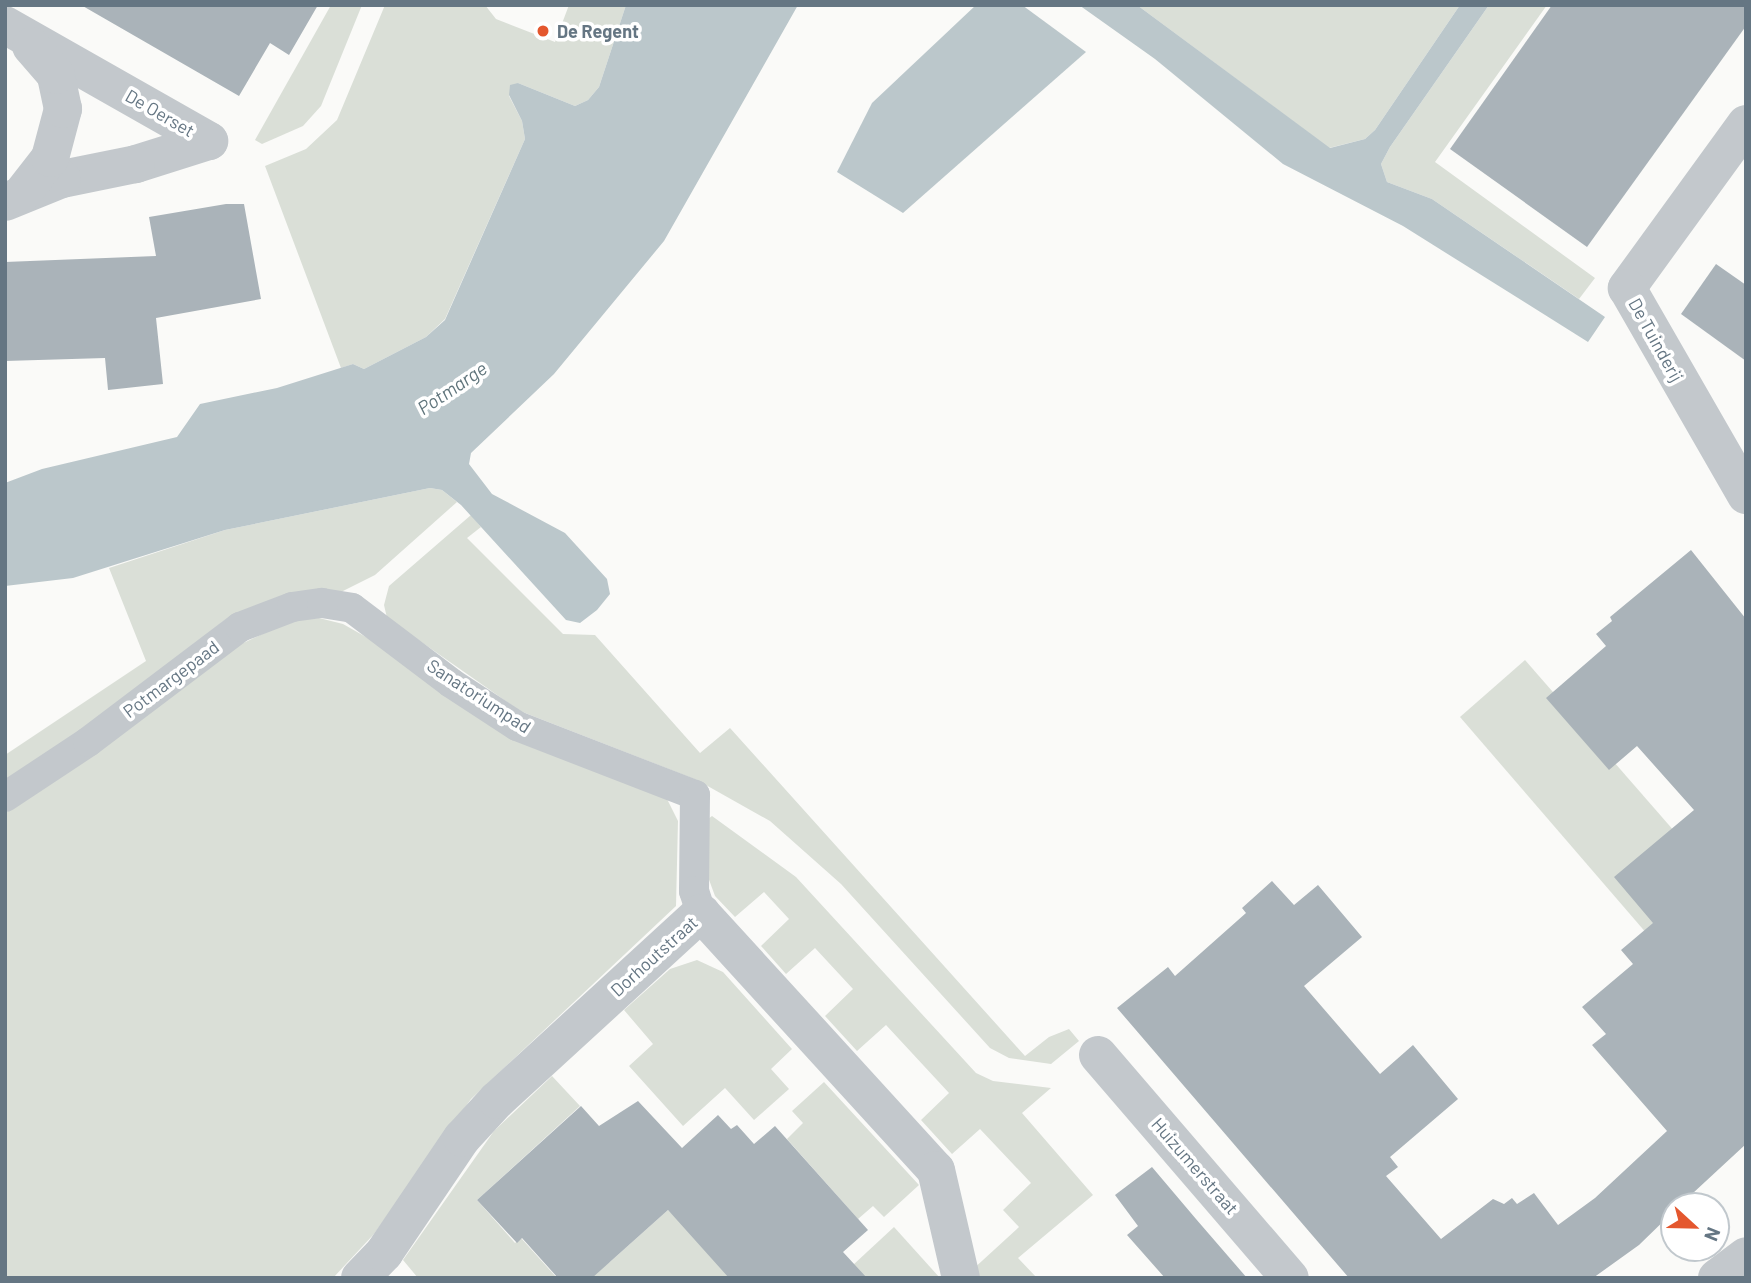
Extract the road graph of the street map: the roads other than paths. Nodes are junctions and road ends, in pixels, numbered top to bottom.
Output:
1 (10, 28) edge
2 (1746, 124) edge
3 (13, 198) edge
4 (1746, 495) edge
5 (352, 608) joint
6 (5, 797) edge
7 (701, 913) junction
8 (1098, 1055) dead end
9 (1746, 1256) edge
10 (360, 1278) edge
11 (961, 1278) edge
12 (1290, 1278) edge
13 (1717, 1278) edge

1 - 3 street, De Oerset
1 - 3 street, De Oerset
2 - 4 street, De Tuinderij
5 - 6 lane, Potmargepaad
5 - 7 lane, Sanatoriumpad
7 - 10 street, Dorhoutstraat
7 - 11 street, Dorhoutstraat
8 - 12 street, Huizumerstraat
9 - 13 street

